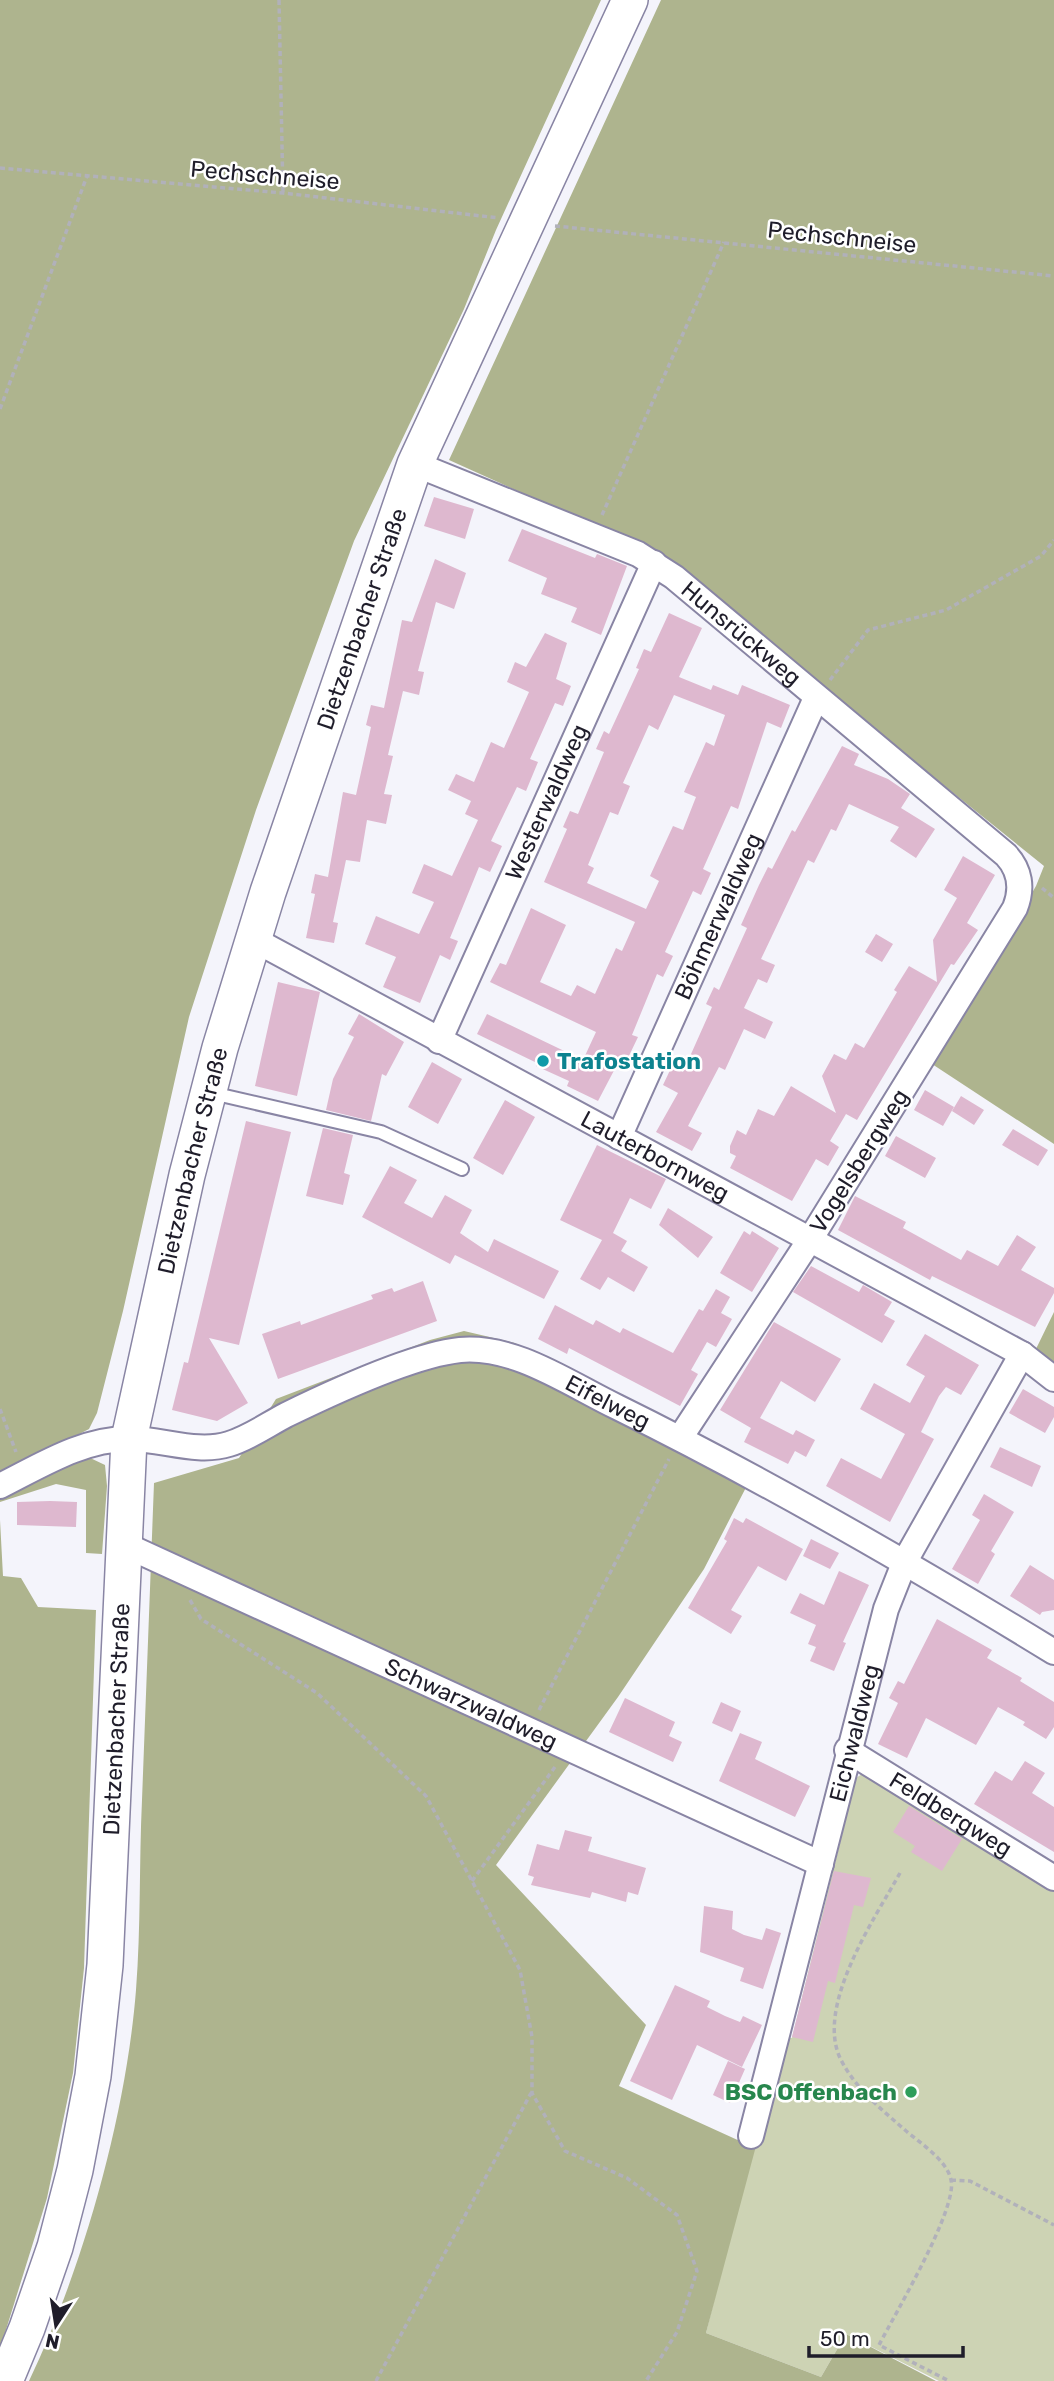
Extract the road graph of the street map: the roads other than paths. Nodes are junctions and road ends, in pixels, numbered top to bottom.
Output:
1 (630, 0) edge
2 (415, 464) junction
3 (654, 563) junction
4 (816, 698) junction
5 (1019, 877) joint
6 (253, 939) junction
7 (439, 1041) junction
8 (208, 1092) junction
9 (619, 1136) junction
10 (462, 1169) dead end
11 (811, 1238) junction
12 (1022, 1354) junction
13 (1054, 1379) edge
14 (680, 1438) junction
15 (129, 1439) junction
16 (0, 1486) edge
17 (123, 1544) junction
18 (905, 1561) junction
19 (1054, 1652) edge
20 (847, 1750) junction
21 (821, 1864) junction
22 (1054, 1878) edge
23 (751, 2136) dead end
24 (5, 2381) edge

1 - 2 main road, Dietzenbacher Straße
2 - 3 street, Hunsrückweg
2 - 6 main road, Dietzenbacher Straße
3 - 4 street, Hunsrückweg
3 - 7 street, Westerwaldweg
4 - 5 street, Hunsrückweg
4 - 9 street, Böhmerwaldweg
5 - 11 street, Vogelsbergweg
6 - 7 street, Lauterbornweg
6 - 8 main road, Dietzenbacher Straße
7 - 9 street, Lauterbornweg
8 - 10 lane
8 - 15 main road, Dietzenbacher Straße
9 - 11 street, Lauterbornweg
11 - 12 street, Lauterbornweg
11 - 14 street, Vogelsbergweg
12 - 13 street, Lauterbornweg
12 - 18 street, Eichwaldweg
14 - 15 street, Eifelweg
14 - 18 street, Eifelweg
15 - 16 street, Eifelweg
15 - 17 main road, Dietzenbacher Straße
17 - 21 street, Schwarzwaldweg
17 - 24 main road, Dietzenbacher Straße
18 - 19 street, Eifelweg
18 - 20 street, Eichwaldweg
20 - 21 street, Eichwaldweg
20 - 22 street, Feldbergweg
21 - 23 street, Eichwaldweg

